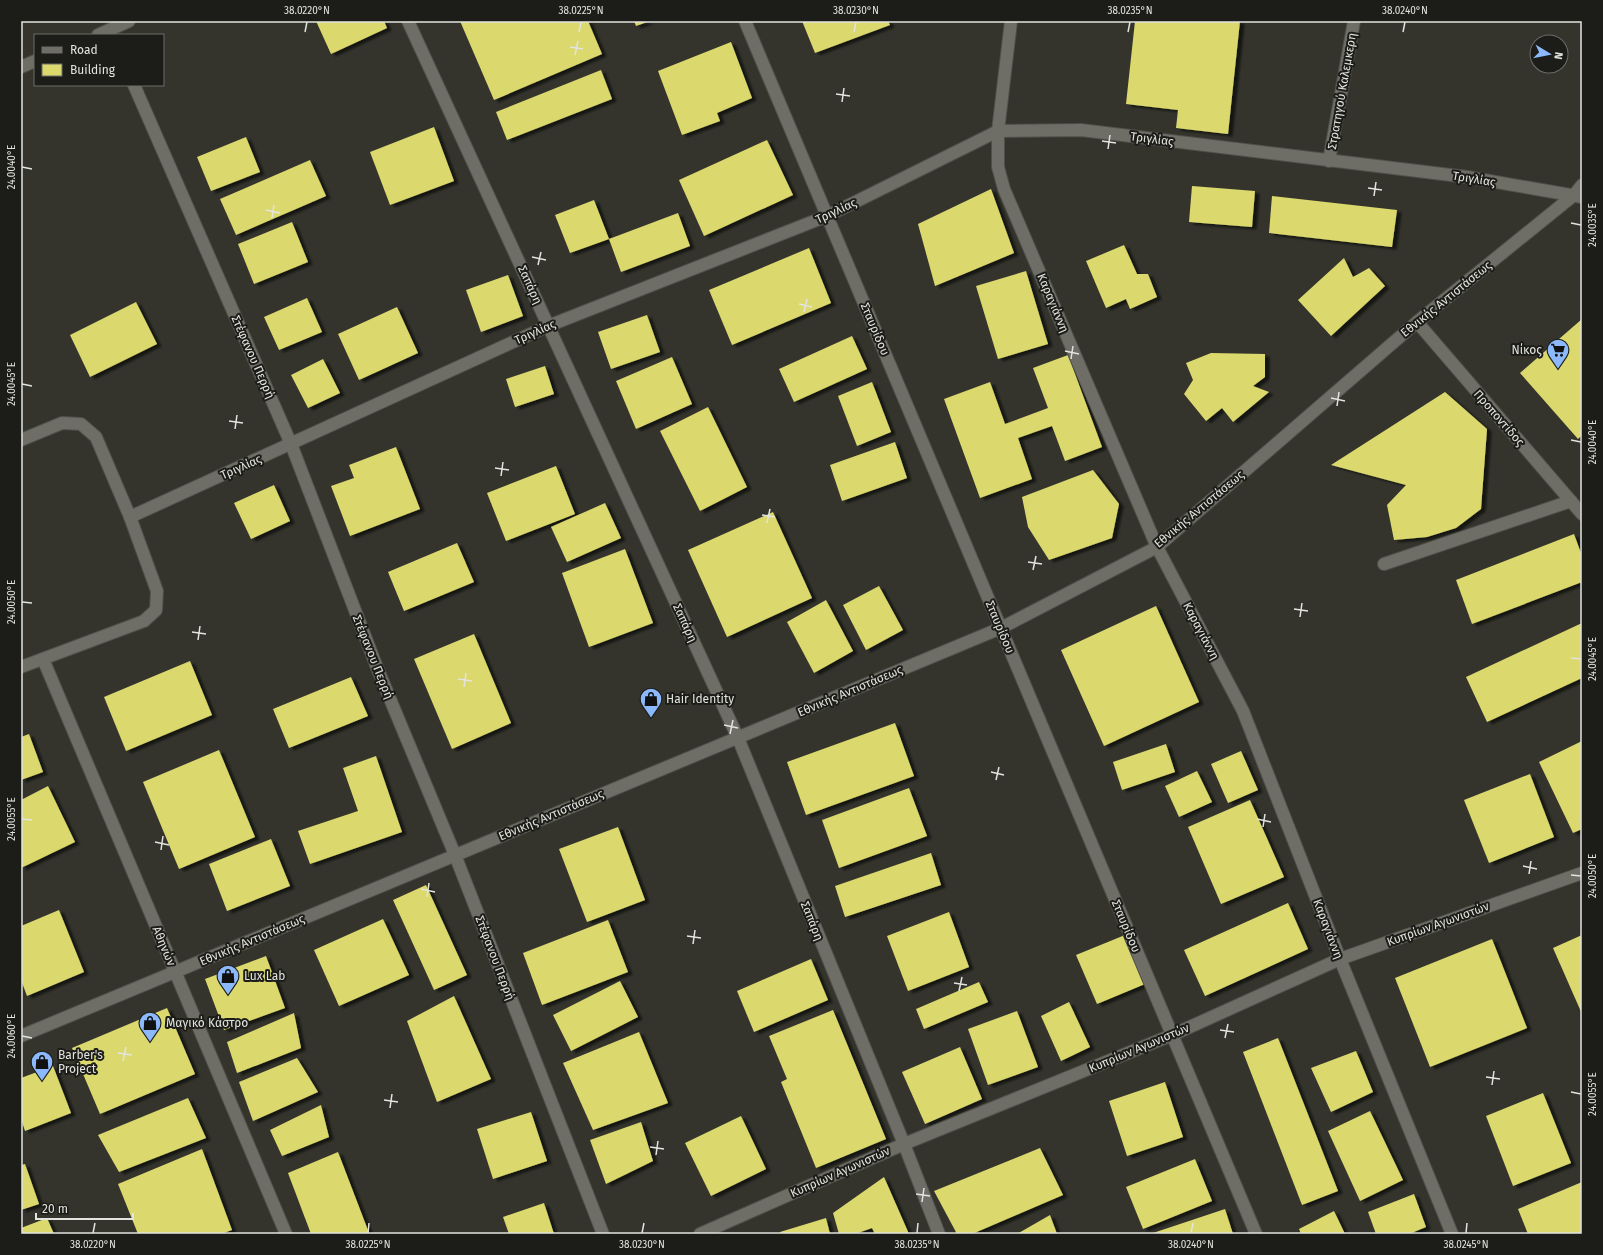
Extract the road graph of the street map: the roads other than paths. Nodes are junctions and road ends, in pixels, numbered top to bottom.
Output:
1 (129, 21) edge
2 (408, 21) edge
3 (745, 21) edge
4 (1011, 21) edge
5 (1354, 21) edge
6 (109, 29) edge
7 (100, 34) edge
8 (34, 61) edge
9 (21, 67) edge
10 (134, 86) edge
11 (998, 131) junction
12 (1329, 161) junction
13 (1582, 185) edge
14 (1578, 196) edge
15 (827, 216) junction
16 (1417, 322) junction
17 (548, 326) junction
18 (21, 440) edge
19 (291, 444) junction
20 (1571, 501) junction
21 (1582, 514) edge
22 (130, 517) junction
23 (1157, 547) junction
24 (1384, 564) dead end
25 (1001, 628) junction
26 (43, 659) junction
27 (21, 667) edge
28 (738, 738) junction
29 (455, 855) junction
30 (1582, 873) edge
31 (1340, 959) junction
32 (175, 972) junction
33 (1172, 1035) junction
34 (21, 1036) edge
35 (904, 1144) junction
36 (286, 1234) edge
37 (602, 1234) edge
38 (700, 1234) edge
39 (939, 1234) edge
40 (1256, 1234) edge
41 (1452, 1234) edge

1 - 6 street
2 - 17 street, Σαπάρη
3 - 15 street, Σταυρίδου
4 - 11 street, Καραγιάννη
5 - 12 street, Στρατηγού Καλεμκερη
6 - 7 street
8 - 9 street
10 - 19 street, Στέφανου Περρή
11 - 12 street, Τριγλίας
11 - 15 street, Τριγλίας
11 - 23 street, Καραγιάννη
12 - 14 street, Τριγλίας
13 - 14 street, Εθνικής Αντιστάσεως
14 - 16 street, Εθνικής Αντιστάσεως
15 - 17 street, Τριγλίας
15 - 25 street, Σταυρίδου
16 - 20 street, Προποντίδος
16 - 23 street, Εθνικής Αντιστάσεως
17 - 19 street, Τριγλίας
17 - 28 street, Σαπάρη
18 - 22 street
19 - 22 street, Τριγλίας
19 - 29 street, Στέφανου Περρή
20 - 21 street, Προποντίδος
20 - 24 street
22 - 26 street
23 - 25 street, Εθνικής Αντιστάσεως
23 - 31 street, Καραγιάννη
25 - 28 street, Εθνικής Αντιστάσεως
25 - 33 street, Σταυρίδου
26 - 27 street
26 - 32 street, Αθηνών
28 - 29 street, Εθνικής Αντιστάσεως
28 - 35 street, Σαπάρη
29 - 32 street, Εθνικής Αντιστάσεως
29 - 37 street, Στέφανου Περρή
30 - 31 street, Κυπρίων Αγωνιστών
31 - 33 street, Κυπρίων Αγωνιστών
31 - 41 street, Καραγιάννη
32 - 34 street, Εθνικής Αντιστάσεως
32 - 36 street, Αθηνών
33 - 35 street, Κυπρίων Αγωνιστών
33 - 40 street, Σταυρίδου
35 - 38 street, Κυπρίων Αγωνιστών
35 - 39 street, Σαπάρη

